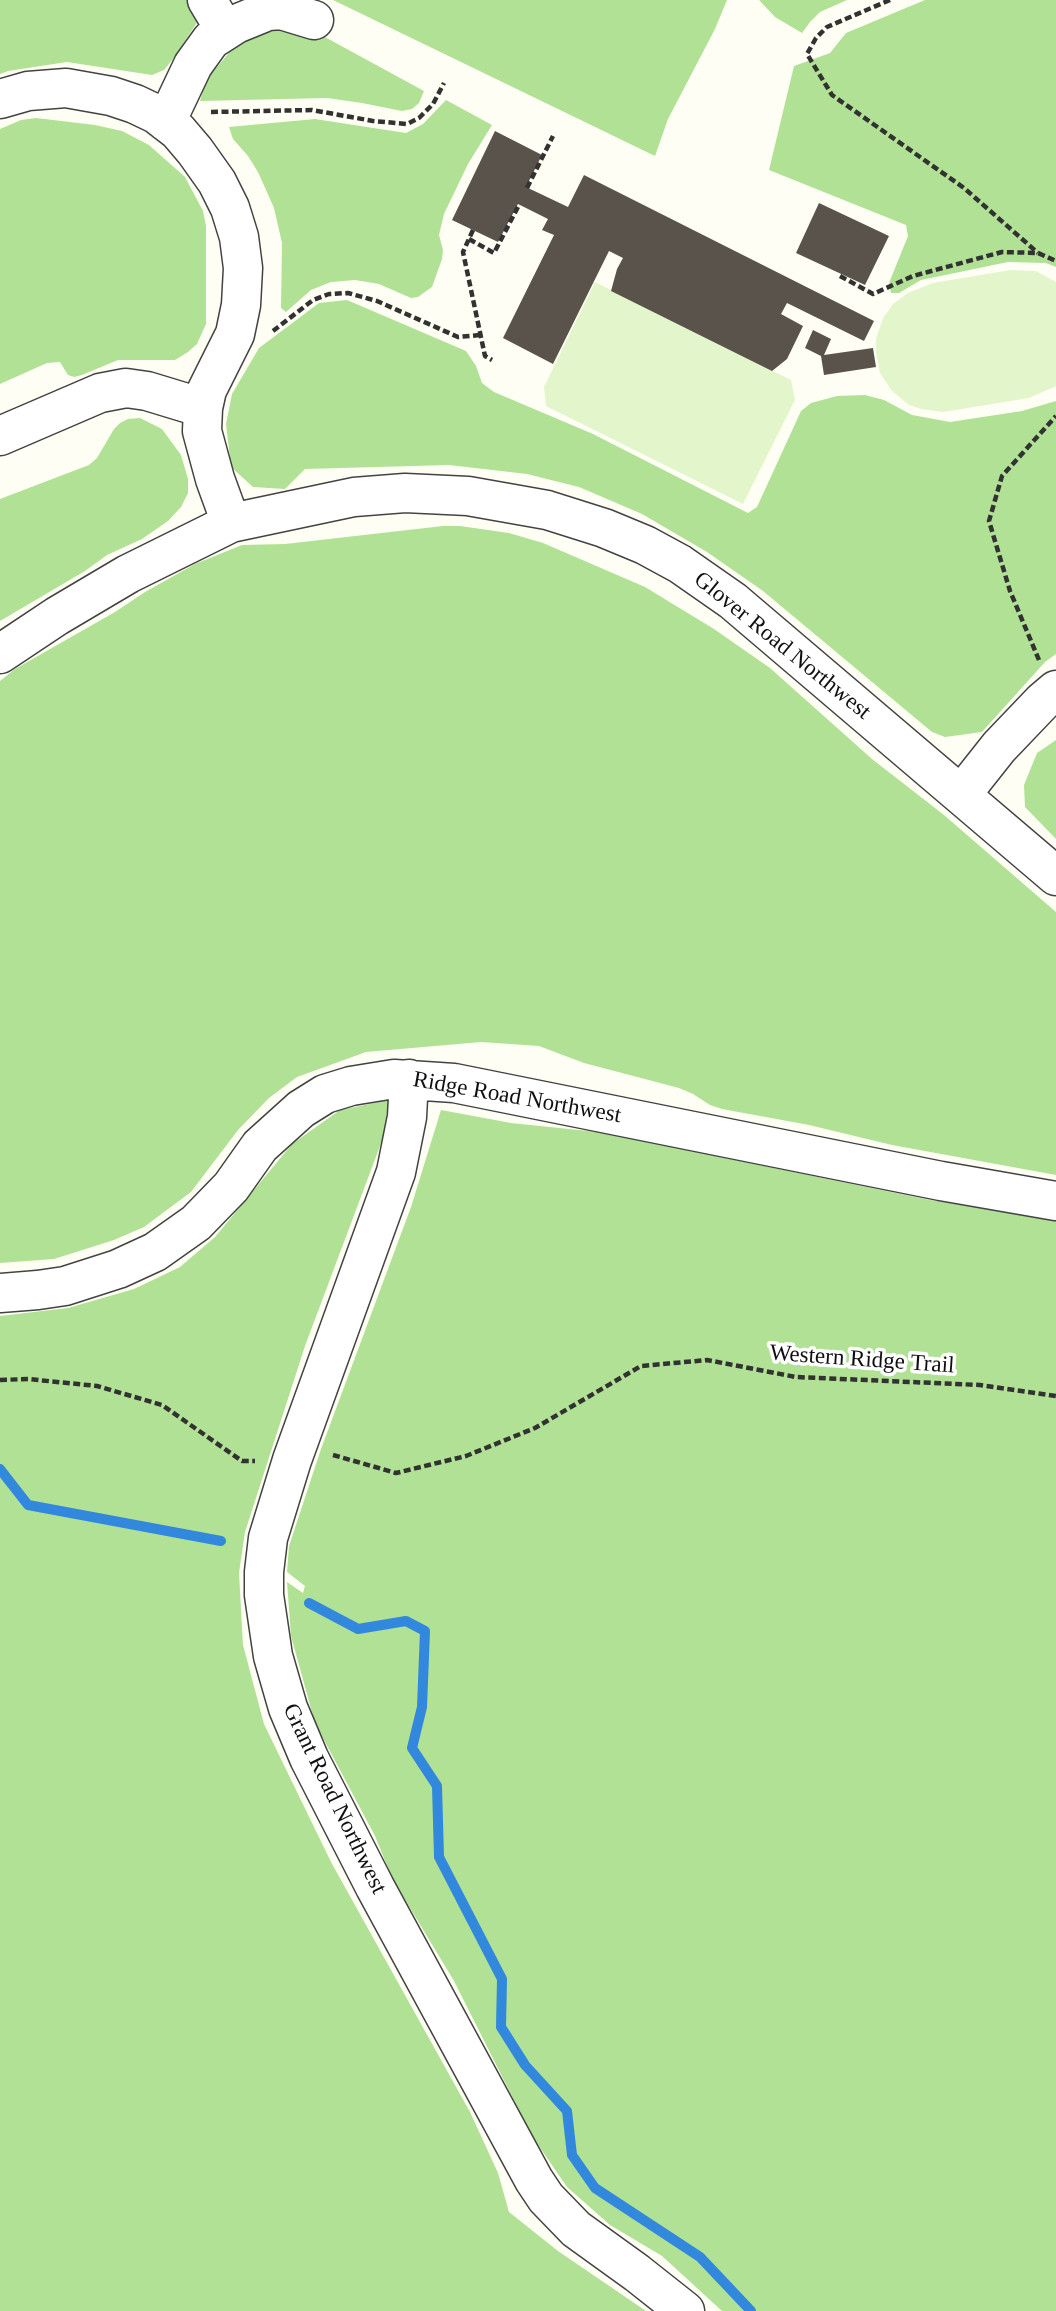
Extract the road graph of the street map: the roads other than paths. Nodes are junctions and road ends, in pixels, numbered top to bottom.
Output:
1 (216, 15) edge
2 (314, 20) dead end
3 (0, 99) edge
4 (169, 114) junction
5 (202, 408) junction
6 (0, 436) edge
7 (231, 523) junction
8 (0, 654) edge
9 (1048, 676) edge
10 (961, 795) junction
11 (1056, 876) edge
12 (409, 1079) junction
13 (1056, 1201) edge
14 (0, 1293) edge
15 (685, 2311) edge

1 - 2 street
1 - 4 street
3 - 4 street
4 - 5 street
5 - 6 street
5 - 7 street
7 - 8 street, Glover Road Northwest
7 - 10 street, Glover Road Northwest
9 - 10 street
10 - 11 street, Glover Road Northwest
12 - 13 street, Ridge Road Northwest
12 - 14 street, Ridge Road Northwest
12 - 15 street, Grant Road Northwest

